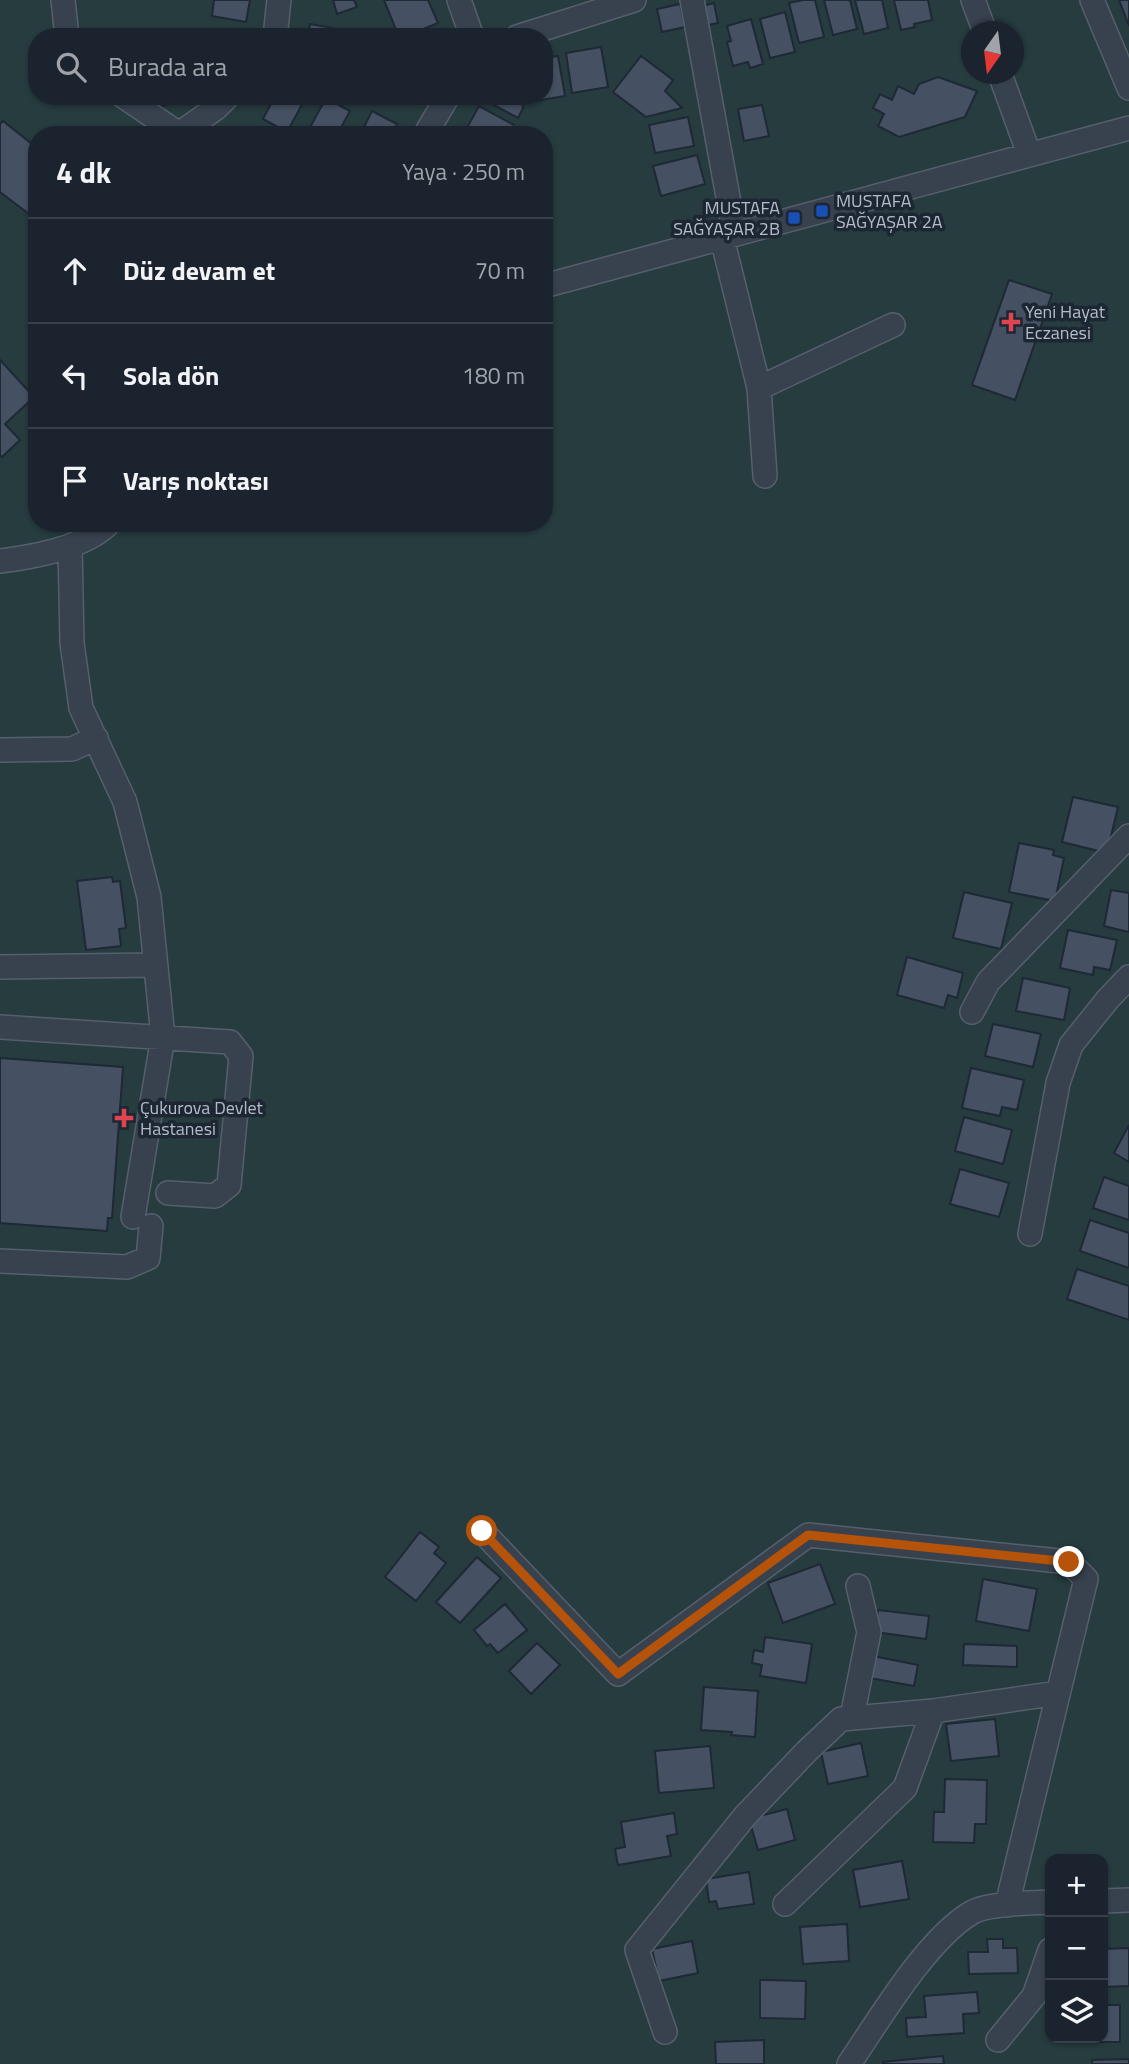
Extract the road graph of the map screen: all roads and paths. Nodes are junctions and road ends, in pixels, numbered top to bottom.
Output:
1 (63, 0) edge
2 (279, 0) edge
3 (459, 0) edge
4 (634, 0) edge
5 (692, 0) edge
6 (974, 0) edge
7 (1092, 0) edge
8 (981, 21) edge
9 (66, 28) edge
10 (276, 28) edge
11 (469, 28) edge
12 (545, 28) edge
13 (1004, 84) edge
14 (1129, 88) edge
15 (135, 105) edge
16 (219, 105) edge
17 (443, 105) edge
18 (166, 126) edge
19 (190, 126) edge
20 (430, 126) edge
21 (1129, 128) edge
22 (1030, 154) junction
23 (727, 237) junction
24 (553, 284) edge
25 (893, 325) dead end
26 (759, 388) junction
27 (765, 476) dead end
28 (94, 532) edge
29 (70, 546) junction
30 (0, 561) edge
31 (96, 738) junction
32 (0, 750) edge
33 (1129, 836) edge
34 (155, 965) junction
35 (0, 967) edge
36 (1129, 977) edge
37 (972, 1012) dead end
38 (0, 1027) edge
39 (163, 1037) junction
40 (168, 1193) dead end
41 (1030, 1234) dead end
42 (0, 1261) edge
43 (482, 1531) dead end
44 (858, 1586) dead end
45 (1058, 1693) junction
46 (933, 1711) junction
47 (852, 1717) junction
48 (1129, 1900) edge
49 (1108, 1901) edge
50 (1045, 1902) edge
51 (785, 1904) dead end
52 (1007, 1905) junction
53 (1045, 1964) edge
54 (665, 2032) dead end
55 (998, 2040) dead end
56 (849, 2064) edge

1 - 9 street
2 - 10 street
3 - 11 street
4 - 12 street
5 - 23 street
6 - 8 street
7 - 14 street
13 - 22 street
15 - 18 street
16 - 19 street
17 - 20 street
21 - 22 street
22 - 23 street
23 - 24 street
23 - 26 street
25 - 26 street
26 - 27 street
28 - 29 street
29 - 30 street
29 - 31 street
31 - 32 street
31 - 34 street
33 - 37 street
34 - 35 street
34 - 39 street
36 - 41 street
38 - 39 street
39 - 40 street
39 - 42 street
43 - 45 street
44 - 47 street
45 - 46 street
45 - 52 street
46 - 47 street
46 - 51 street
47 - 54 street
48 - 49 street
50 - 52 street
52 - 56 street
53 - 55 street

